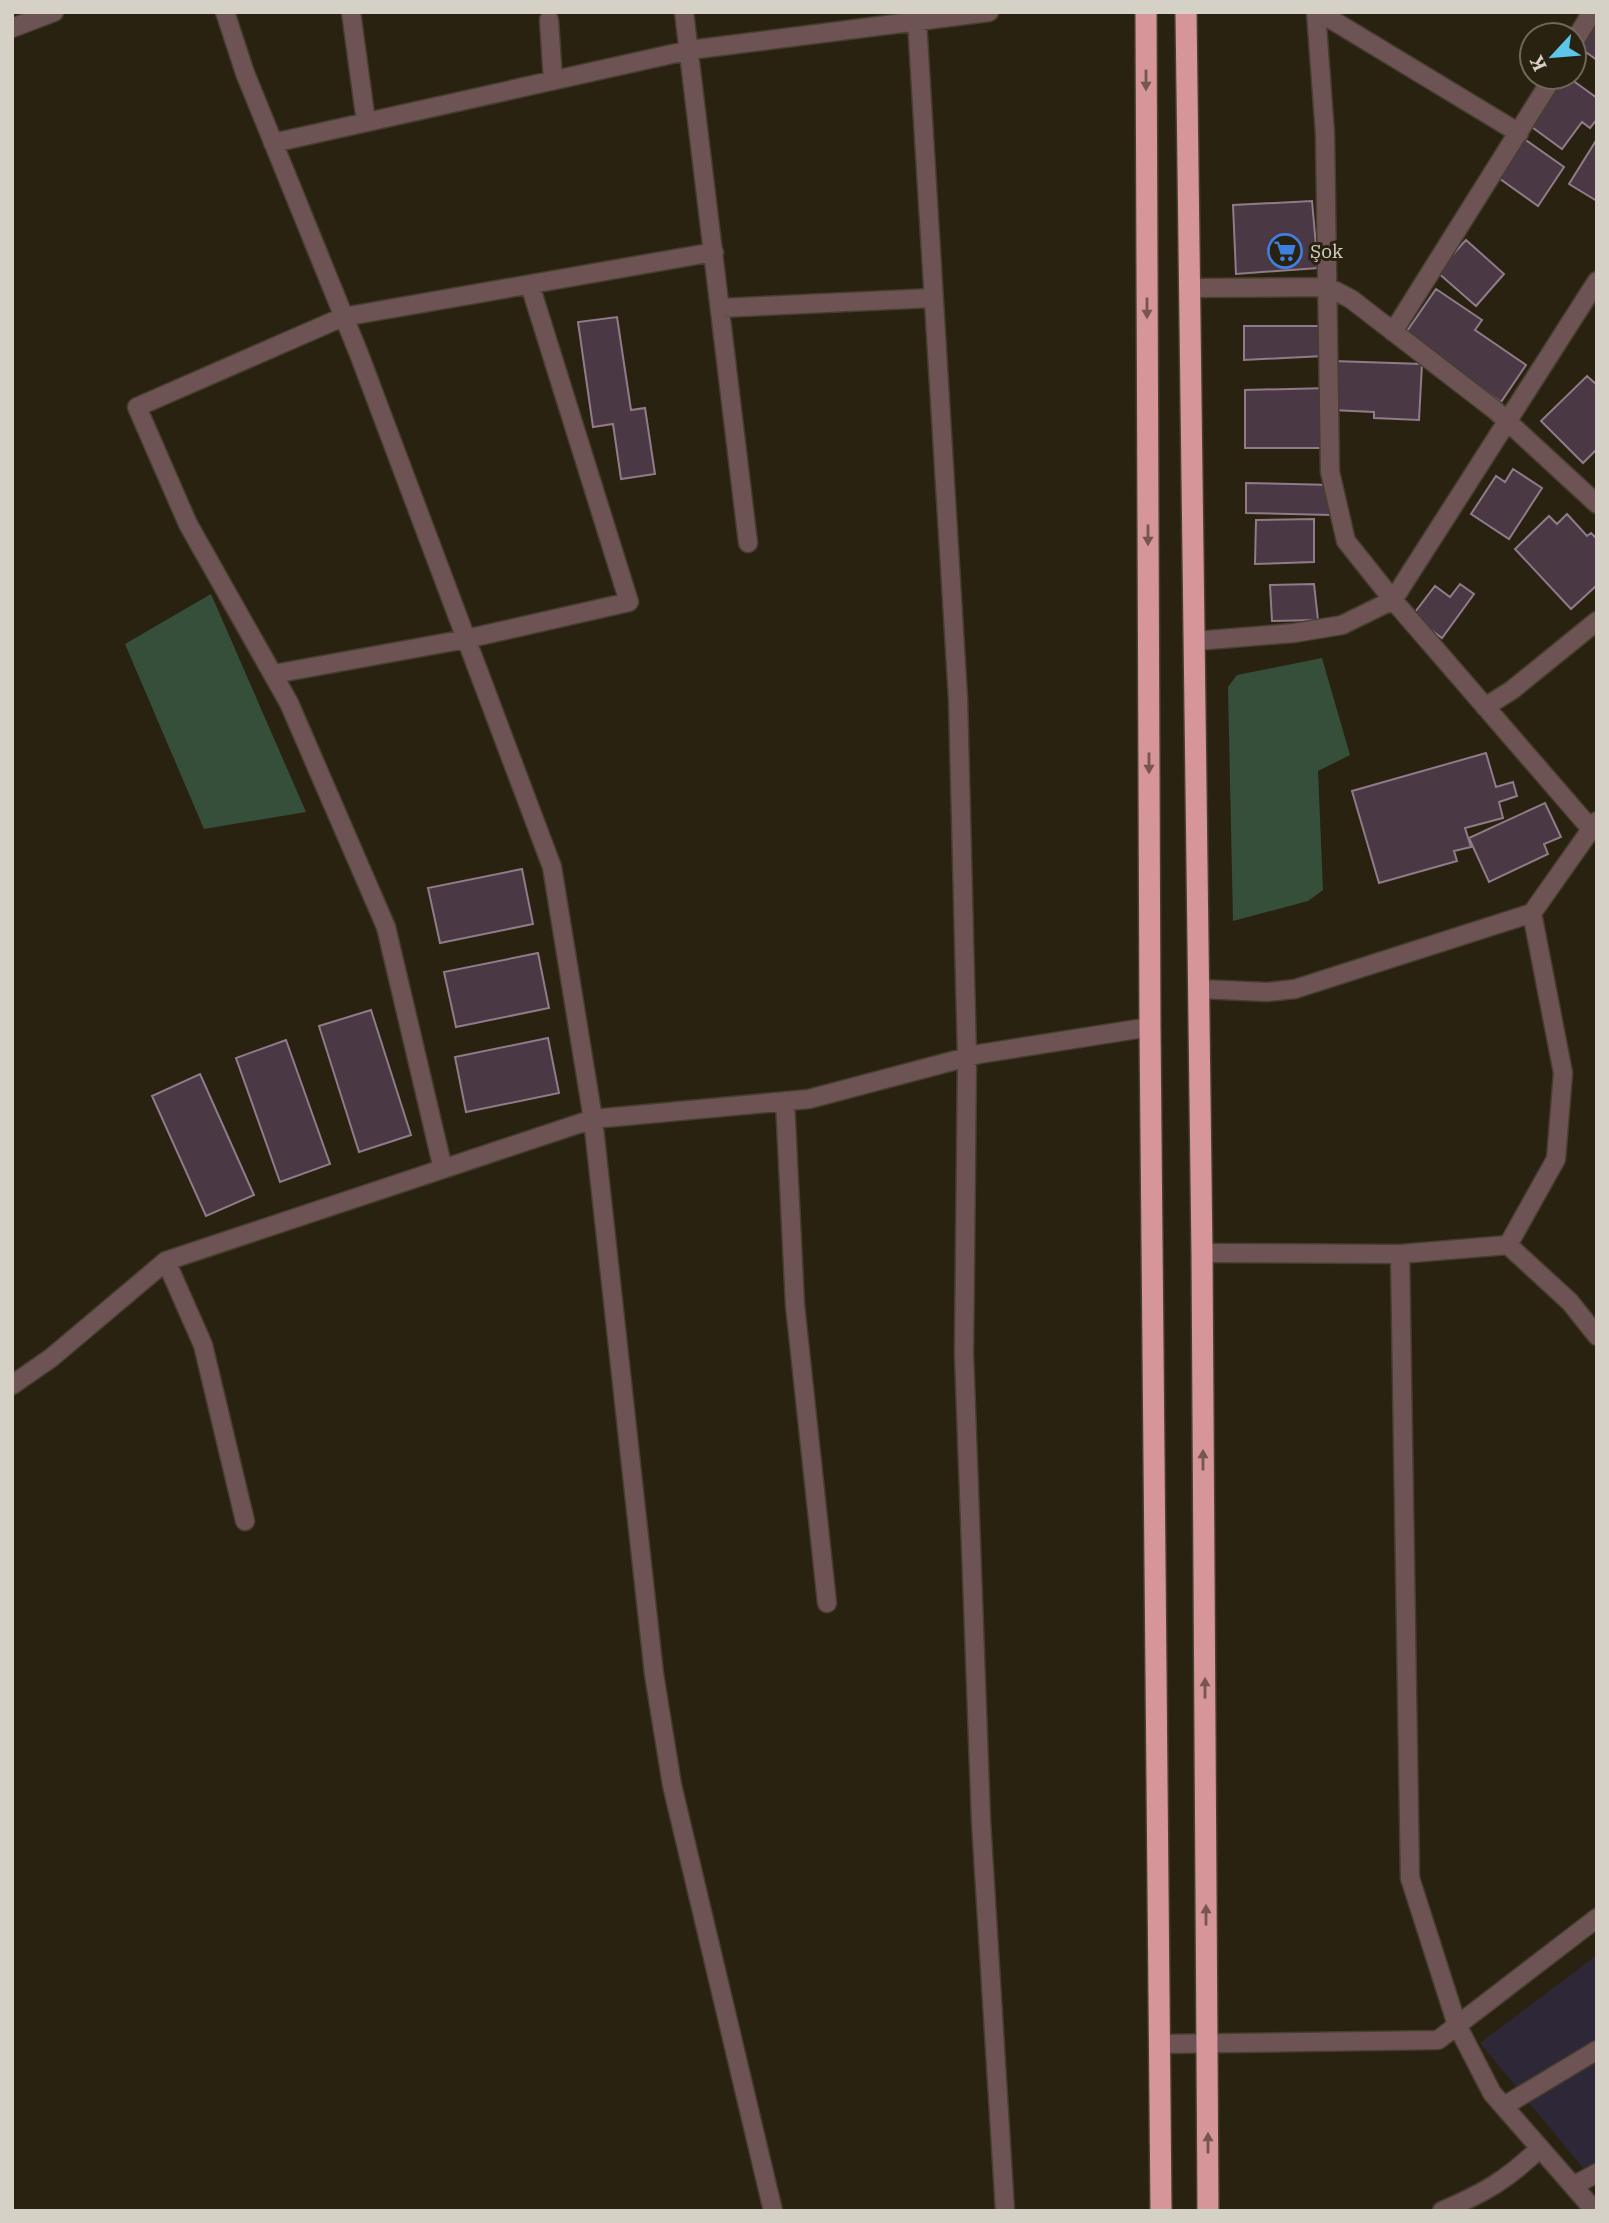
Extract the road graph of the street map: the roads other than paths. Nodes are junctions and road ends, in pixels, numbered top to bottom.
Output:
1 (54, 12) edge
2 (225, 12) edge
3 (351, 12) edge
4 (684, 12) edge
5 (989, 12) edge
6 (1146, 12) edge
7 (1186, 12) edge
8 (1318, 12) edge
9 (549, 20) dead end
10 (917, 21) junction
11 (12, 28) edge
12 (690, 50) junction
13 (553, 80) junction
14 (1544, 91) edge
15 (366, 122) junction
16 (1519, 133) junction
17 (273, 143) junction
18 (714, 252) junction
19 (1597, 281) edge
20 (530, 285) junction
21 (1190, 288) junction
22 (1328, 288) junction
23 (933, 298) junction
24 (721, 308) junction
25 (344, 317) junction
26 (1393, 332) junction
27 (1508, 422) junction
28 (1597, 504) edge
29 (748, 543) dead end
30 (1393, 600) junction
31 (1597, 621) edge
32 (466, 639) junction
33 (1196, 641) junction
34 (274, 674) junction
35 (1485, 707) junction
36 (1594, 825) edge
37 (1532, 913) junction
38 (1199, 989) junction
39 (1150, 1027) junction
40 (967, 1057) junction
41 (785, 1101) junction
42 (593, 1119) junction
43 (443, 1169) junction
44 (1508, 1245) junction
45 (1202, 1254) junction
46 (1400, 1254) junction
47 (166, 1261) junction
48 (1597, 1336) edge
49 (12, 1385) edge
50 (245, 1521) dead end
51 (827, 1603) dead end
52 (1597, 1918) edge
53 (1457, 2025) junction
54 (1207, 2042) junction
55 (1159, 2044) junction
56 (1597, 2050) edge
57 (1504, 2106) junction
58 (1540, 2148) junction
59 (1597, 2173) edge
60 (1573, 2186) junction
61 (773, 2211) edge
62 (1005, 2211) edge
63 (1161, 2211) edge
64 (1208, 2211) edge
65 (1442, 2211) edge
66 (1595, 2211) edge

1 - 11 street
2 - 17 street
3 - 15 street
4 - 12 street
5 - 10 street
6 -> 39 highway
7 - 21 highway
8 - 16 street
8 - 22 street
9 - 13 street
10 - 12 street
10 - 23 street
12 - 13 street
12 - 18 street
13 - 15 street
14 - 16 street
15 - 17 street
16 - 26 street
17 - 25 street
18 - 20 street
18 - 24 street
19 - 27 street
20 - 25 street
20 - 32 street
21 - 22 street
21 - 33 highway
22 - 26 street
22 - 30 street
23 - 24 street
23 - 40 street
24 - 29 street
25 - 32 street
25 - 34 street
26 - 27 street
27 - 28 street
27 - 30 street
30 - 33 street
30 - 35 street
31 - 35 street
32 - 34 street
32 - 42 street
33 - 38 highway
34 - 43 street
35 - 36 street
36 - 37 street
37 - 38 street
37 - 44 street
38 - 45 highway
39 - 40 street
39 - 55 highway
40 - 41 street
40 - 62 street
41 - 42 street
41 - 51 street
42 - 43 street
42 - 61 street
43 - 47 street
44 - 46 street
44 - 48 street
45 - 46 street
54 -> 45 highway
46 - 53 street
47 - 49 street
47 - 50 street
52 - 53 street
53 - 54 street
53 - 57 street
54 - 55 street
64 -> 54 highway
55 - 63 highway
56 - 57 street
57 - 58 street
58 - 60 street
58 - 65 street
59 - 60 street
60 - 66 street

